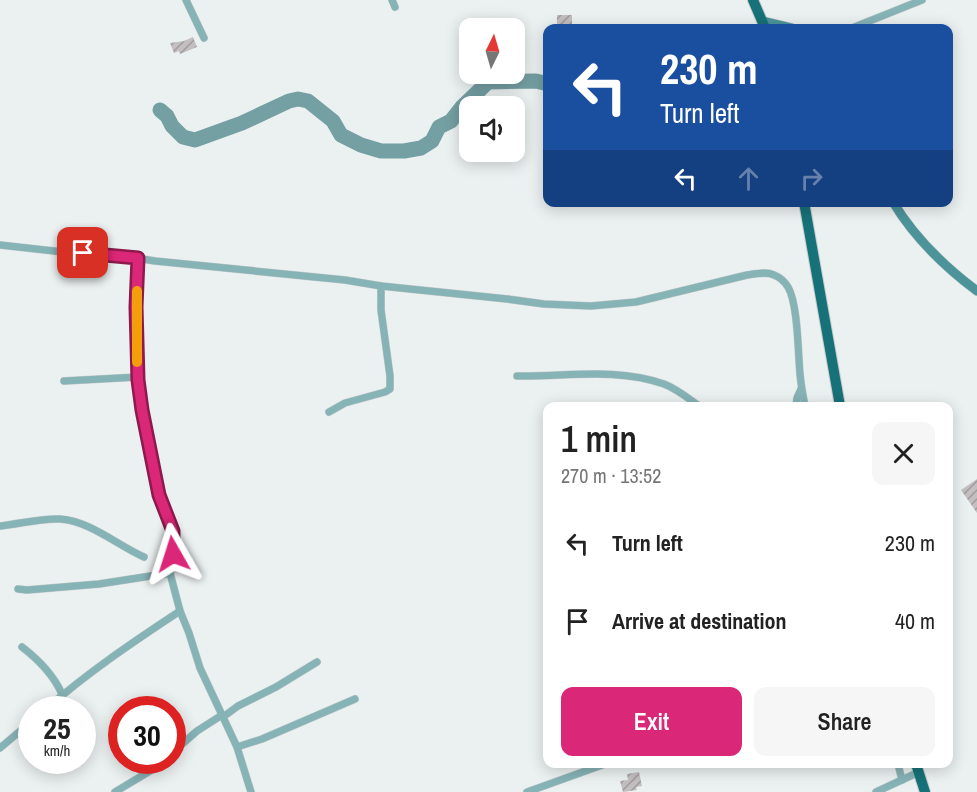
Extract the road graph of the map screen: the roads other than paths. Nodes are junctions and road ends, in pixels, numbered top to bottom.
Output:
1 (186, 0) edge
2 (753, 0) edge
3 (922, 0) edge
4 (764, 24) edge
5 (862, 24) edge
6 (204, 38) dead end
7 (805, 207) edge
8 (896, 207) edge
9 (0, 245) edge
10 (138, 258) junction
11 (381, 286) junction
12 (977, 291) edge
13 (517, 376) dead end
14 (138, 377) junction
15 (64, 381) dead end
16 (802, 388) junction
17 (693, 402) edge
18 (796, 402) edge
19 (805, 402) edge
20 (839, 402) edge
21 (329, 412) dead end
22 (0, 526) edge
23 (144, 557) dead end
24 (170, 573) junction
25 (18, 589) dead end
26 (180, 611) junction
27 (22, 647) dead end
28 (317, 662) dead end
29 (62, 694) joint
30 (355, 699) dead end
31 (222, 716) junction
32 (18, 733) edge
33 (186, 741) edge
34 (237, 747) junction
35 (0, 748) edge
36 (594, 768) edge
37 (899, 768) edge
38 (918, 768) edge
39 (146, 774) edge
40 (902, 780) junction
41 (541, 790) edge
42 (115, 792) edge
43 (251, 792) edge
44 (527, 792) edge
45 (876, 792) edge
46 (925, 792) edge

1 - 6 street
2 - 4 highway
3 - 5 street
7 - 20 highway
8 - 12 main road
9 - 10 street
10 - 11 street
10 - 14 street
11 - 16 street
11 - 21 street
13 - 17 street
14 - 15 street
14 - 24 street
16 - 18 street
16 - 19 street
22 - 23 street
24 - 25 street
24 - 26 street
26 - 29 street
26 - 31 street
27 - 29 street
28 - 31 street
30 - 34 street
31 - 33 street
31 - 34 street
32 - 35 street
34 - 43 street
36 - 41 street
37 - 40 street
38 - 40 street
38 - 46 highway
39 - 42 street
40 - 45 street
41 - 44 street

